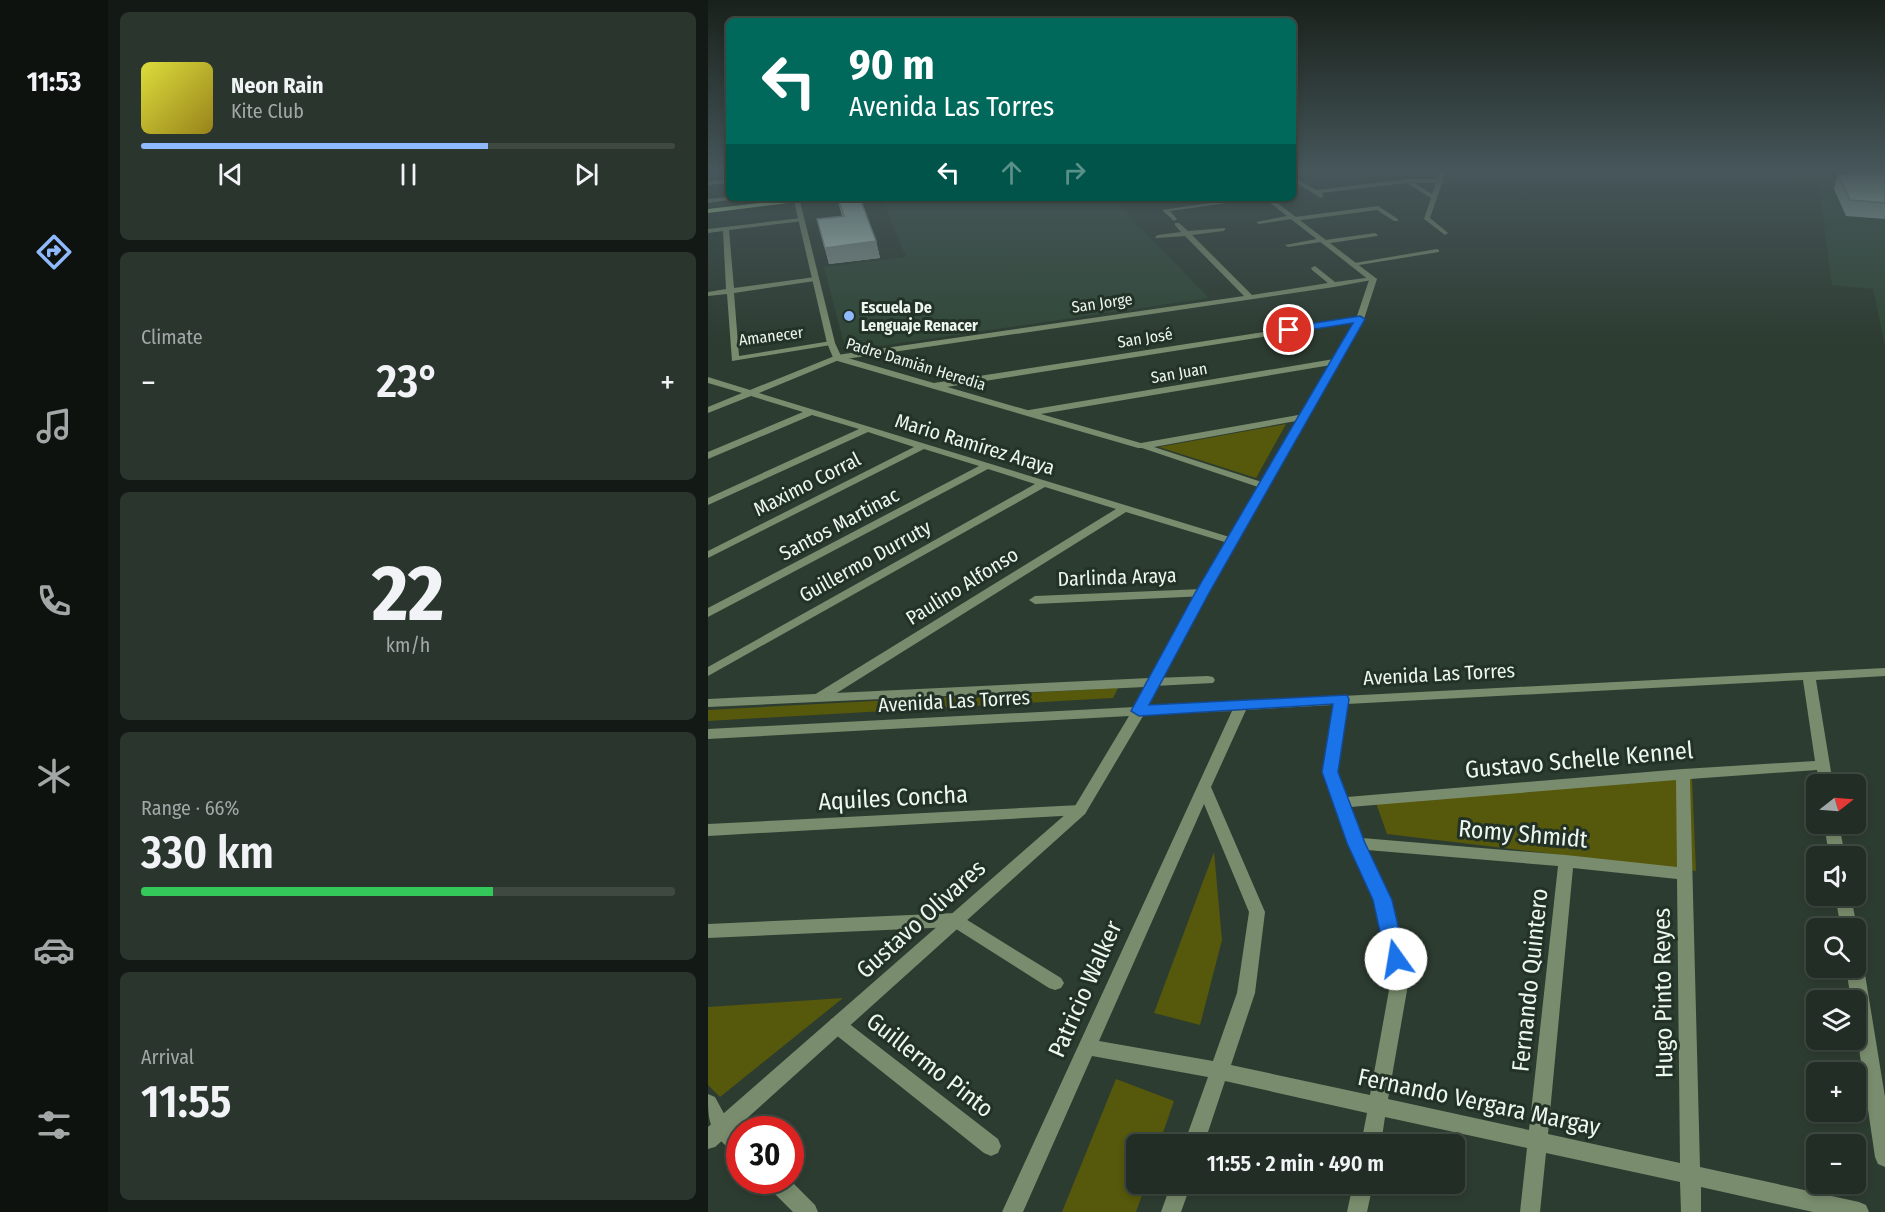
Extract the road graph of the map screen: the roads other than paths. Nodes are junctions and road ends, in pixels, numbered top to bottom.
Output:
1 (738, 228) edge
2 (803, 228) edge
3 (1181, 228) edge
4 (1305, 228) edge
5 (1439, 228) edge
6 (726, 229) junction
7 (1223, 229) dead end
8 (708, 231) edge
9 (1445, 232) dead end
10 (1187, 234) junction
11 (1375, 234) dead end
12 (1158, 237) dead end
13 (1323, 241) junction
14 (1288, 245) dead end
15 (1437, 251) dead end
16 (1353, 264) junction
17 (1315, 268) dead end
18 (815, 279) junction
19 (1372, 279) junction
20 (1334, 285) junction
21 (732, 290) junction
22 (708, 294) edge
23 (1250, 297) junction
24 (1360, 319) junction
25 (831, 343) junction
26 (837, 358) junction
27 (1334, 362) junction
28 (708, 380) edge
29 (934, 386) junction
30 (751, 393) junction
31 (708, 410) edge
32 (811, 412) junction
33 (1029, 414) junction
34 (1304, 417) junction
35 (867, 429) junction
36 (923, 446) junction
37 (1141, 446) junction
38 (708, 456) edge
39 (987, 466) junction
40 (1042, 484) junction
41 (1264, 486) junction
42 (708, 502) edge
43 (1125, 508) junction
44 (1232, 541) junction
45 (708, 555) edge
46 (1202, 593) junction
47 (1035, 600) dead end
48 (708, 613) edge
49 (708, 672) edge
50 (1885, 672) edge
51 (1809, 676) junction
52 (1208, 680) dead end
53 (1154, 682) junction
54 (819, 698) junction
55 (1341, 699) junction
56 (708, 703) edge
57 (1242, 704) junction
58 (1139, 711) junction
59 (708, 734) edge
60 (1822, 765) junction
61 (1683, 774) junction
62 (1824, 774) edge
63 (1204, 787) junction
64 (1340, 803) junction
65 (1080, 810) junction
66 (708, 830) edge
67 (1356, 843) junction
68 (1566, 861) junction
69 (1685, 874) junction
70 (956, 920) junction
71 (708, 932) edge
72 (1857, 978) edge
73 (1055, 983) dead end
74 (837, 1025) junction
75 (1086, 1047) junction
76 (1219, 1071) junction
77 (708, 1103) edge
78 (1379, 1106) junction
79 (714, 1134) edge
80 (1197, 1134) edge
81 (1373, 1134) edge
82 (1537, 1141) junction
83 (991, 1146) dead end
84 (1885, 1156) edge
85 (1691, 1174) junction
86 (789, 1194) edge
87 (1177, 1194) edge
88 (1361, 1194) edge
89 (808, 1212) edge
90 (1012, 1212) edge
91 (1171, 1212) edge
92 (1357, 1212) edge
93 (1530, 1212) edge
94 (1691, 1212) edge
95 (1859, 1212) edge

1 - 6 street
2 - 18 street, Padre Damián Heredia
3 - 10 street
4 - 13 street
5 - 9 street
6 - 8 street
6 - 21 street, Amanecer
7 - 10 street
10 - 12 street
10 - 23 street
11 - 13 street
13 - 14 street
13 - 16 street
15 - 16 street
16 - 19 street
17 - 20 street
18 - 21 street
18 - 25 street, Padre Damián Heredia
19 - 20 street, San Jorge
19 - 24 street, Gustavo Olivares
20 - 23 street, San Jorge
21 - 22 street
21 - 25 street, Amanecer
23 - 26 street, San Jorge
24 - 27 street, Gustavo Olivares
24 - 29 street, San José
25 - 26 street, Padre Damián Heredia
26 - 29 street, Padre Damián Heredia
26 - 30 street, San Jorge
27 - 33 street, San Juan
27 - 34 street, Gustavo Olivares
28 - 30 street, Mario Ramírez Araya
29 - 33 street, Padre Damián Heredia
30 - 31 street, San Jorge
30 - 32 street, Mario Ramírez Araya
32 - 35 street, Mario Ramírez Araya
32 - 38 street
33 - 37 street, Padre Damián Heredia
34 - 37 street, Padre Damián Heredia
34 - 41 street, Gustavo Olivares
35 - 36 street, Mario Ramírez Araya
35 - 42 street
36 - 39 street, Mario Ramírez Araya
36 - 45 street, Maximo Corral
37 - 41 street, Padre Damián Heredia
39 - 40 street, Mario Ramírez Araya
39 - 48 street, Santos Martinac
40 - 43 street, Mario Ramírez Araya
40 - 49 street, Guillermo Durruty
41 - 44 street, Gustavo Olivares
43 - 44 street, Mario Ramírez Araya
43 - 54 street, Paulino Alfonso
44 - 46 street, Gustavo Olivares
46 - 47 street, Darlinda Araya
46 - 53 street, Gustavo Olivares
50 - 51 street, Avenida Las Torres
51 - 55 street, Avenida Las Torres
51 - 60 street
52 - 53 street, Avenida Las Torres
53 - 54 street, Avenida Las Torres
53 - 58 street, Gustavo Olivares
54 - 56 street, Avenida Las Torres
55 - 57 street, Avenida Las Torres
55 - 64 street
57 - 58 street, Avenida Las Torres
57 - 63 street, Patricio Walker
58 - 59 street, Avenida Las Torres
58 - 65 street, Gustavo Olivares
60 - 61 street, Gustavo Schelle Kennel
60 - 62 street
61 - 64 street, Gustavo Schelle Kennel
61 - 69 street, Hugo Pinto Reyes
63 - 75 street, Patricio Walker
63 - 76 street
64 - 67 street
65 - 66 street, Aquiles Concha
65 - 70 street, Gustavo Olivares
67 - 68 street, Romy Shmidt
67 - 78 street
68 - 69 street, Romy Shmidt
68 - 82 street, Fernando Quintero
69 - 85 street, Hugo Pinto Reyes
70 - 71 street
70 - 73 street
70 - 74 street, Gustavo Olivares
72 - 84 street
74 - 79 street, Gustavo Olivares
74 - 83 street, Guillermo Pinto
75 - 76 street, Fernando Vergara Margay
75 - 90 street, Patricio Walker
76 - 78 street, Fernando Vergara Margay
76 - 80 street
77 - 79 street
78 - 81 street
78 - 82 street, Fernando Vergara Margay
82 - 85 street, Fernando Vergara Margay
82 - 93 street, Fernando Quintero
85 - 94 street, Hugo Pinto Reyes
85 - 95 street, Fernando Vergara Margay
86 - 89 street
87 - 91 street
88 - 92 street

